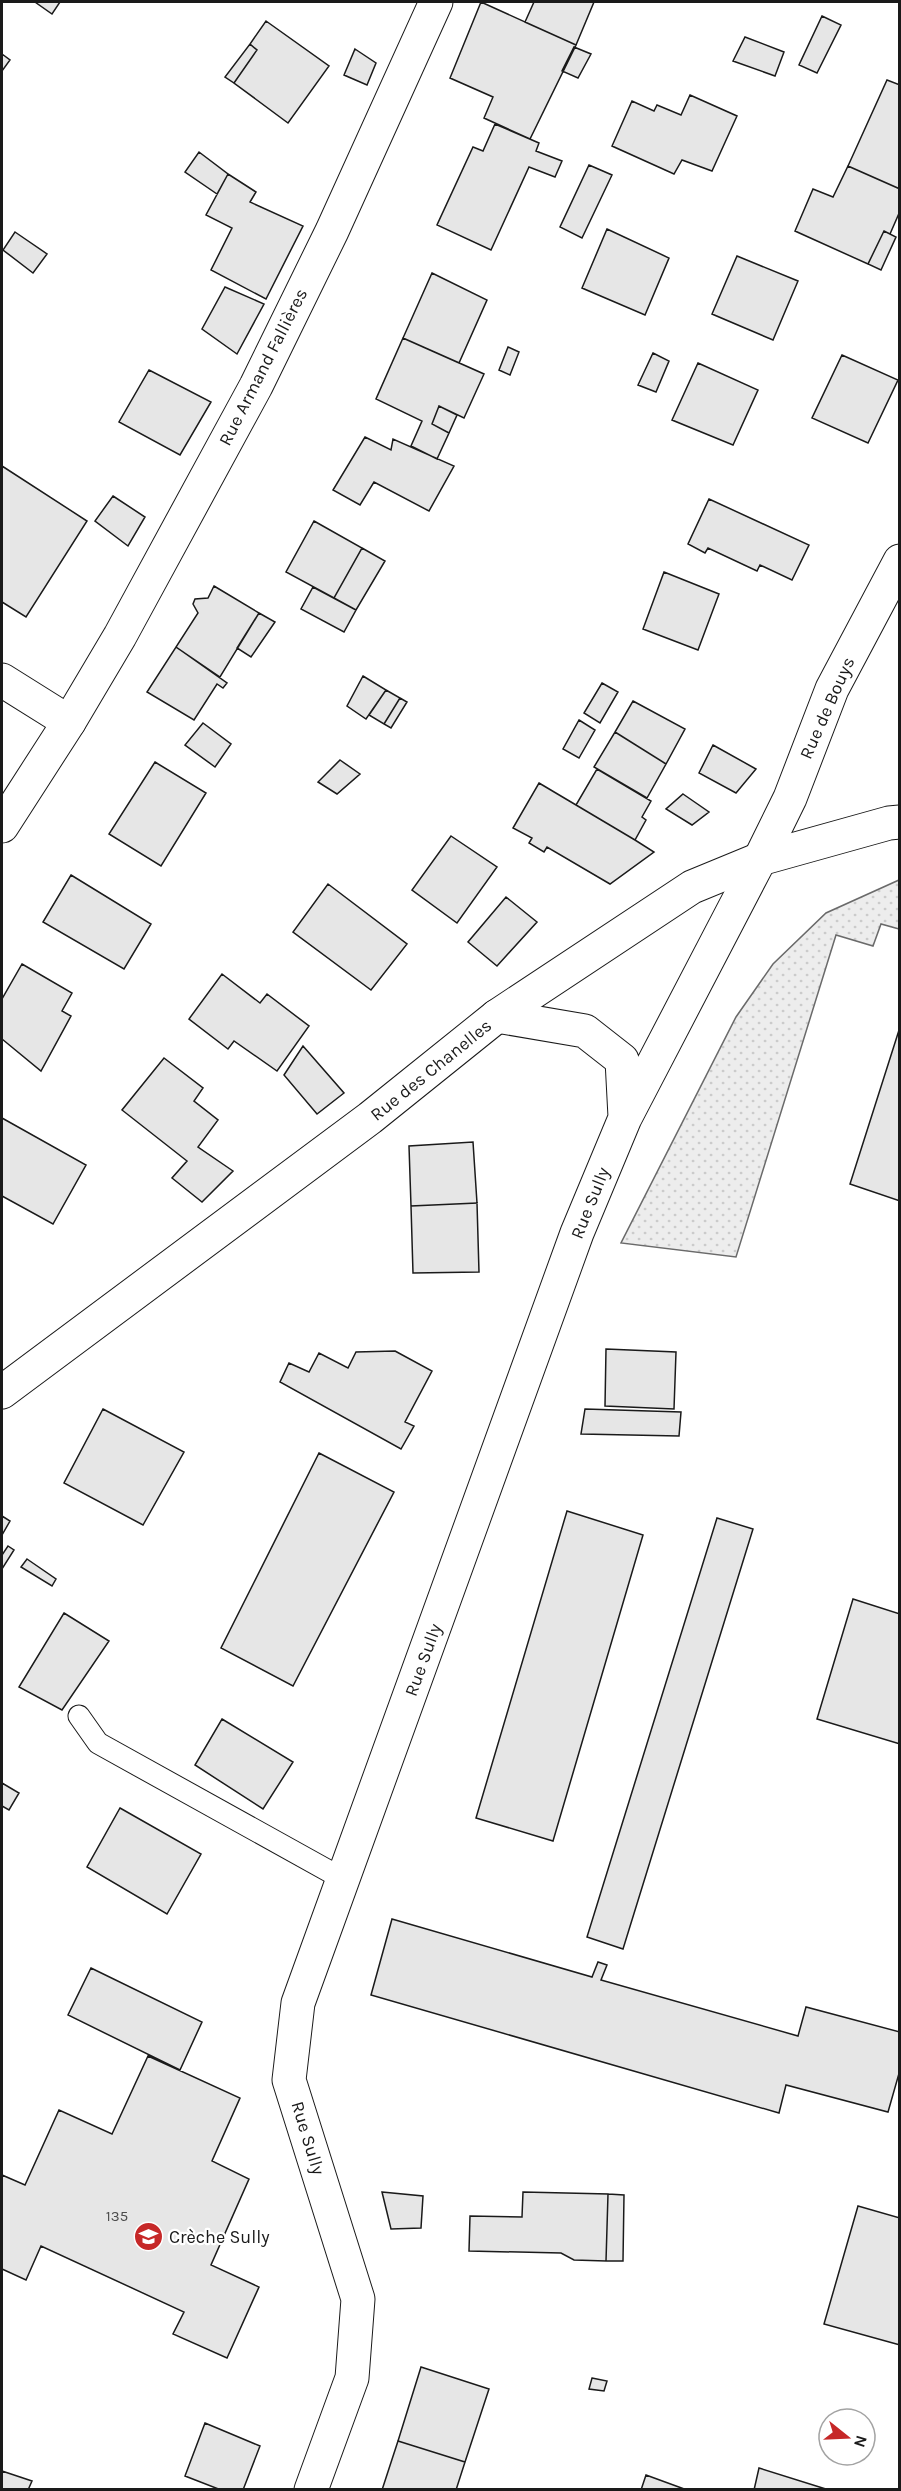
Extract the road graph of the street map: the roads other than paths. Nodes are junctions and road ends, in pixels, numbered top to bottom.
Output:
1 (436, 2) edge
2 (900, 561) edge
3 (2, 680) edge
4 (69, 722) junction
5 (900, 822) edge
6 (2, 826) edge
7 (760, 859) junction
8 (497, 1016) junction
9 (625, 1118) junction
10 (2, 1392) edge
11 (80, 1716) dead end
12 (343, 1879) junction
13 (311, 2490) edge

1 - 4 street, Rue Armand Fallières
2 - 7 street, Rue de Bouys
3 - 4 street
4 - 6 street, Rue Armand Fallières
5 - 7 street, Rue des Chanelles
7 - 8 street, Rue des Chanelles
7 - 9 street, Rue Sully
8 - 9 street
8 - 10 street, Rue des Chanelles
9 - 12 street, Rue Sully
11 - 12 lane
12 - 13 street, Rue Sully

